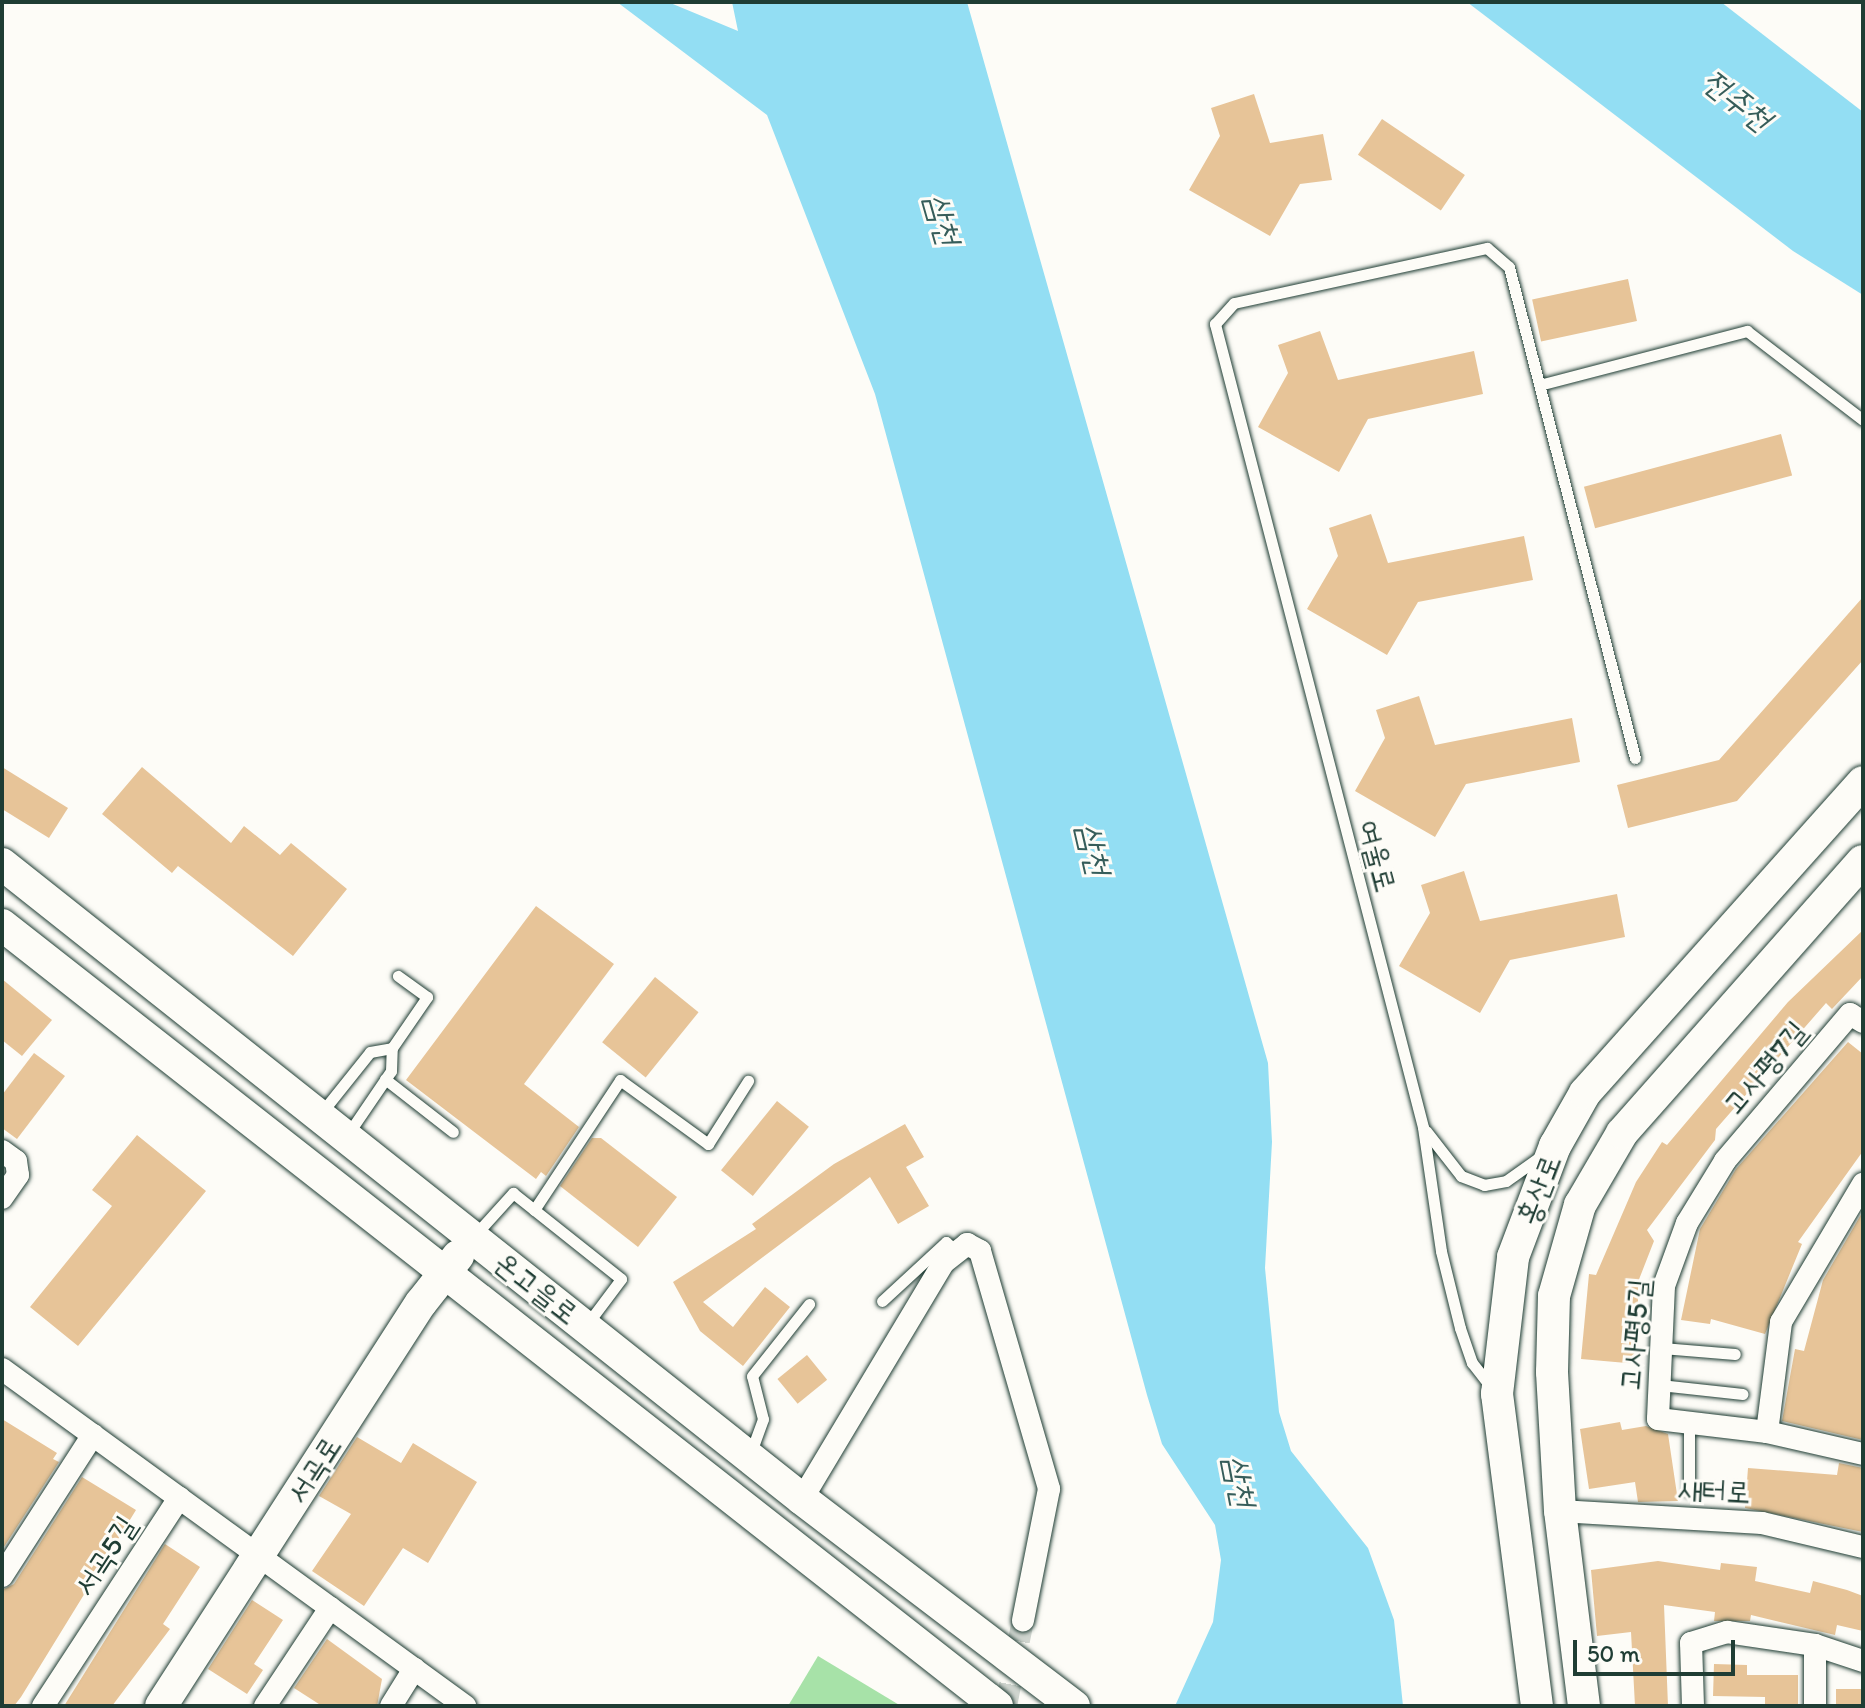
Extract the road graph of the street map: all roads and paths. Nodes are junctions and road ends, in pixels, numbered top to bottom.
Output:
1 (1543, 384) junction
2 (1863, 420) edge
3 (1635, 758) dead end
4 (1863, 782) edge
5 (1863, 861) edge
6 (2, 864) edge
7 (2, 925) edge
8 (398, 976) dead end
9 (1859, 1012) edge
10 (392, 1048) junction
11 (385, 1079) junction
12 (748, 1081) dead end
13 (318, 1117) junction
14 (1423, 1127) junction
15 (453, 1132) dead end
16 (346, 1138) junction
17 (1555, 1146) junction
18 (2, 1151) edge
19 (1725, 1161) joint
20 (1863, 1184) edge
21 (2, 1198) edge
22 (534, 1210) junction
23 (472, 1238) junction
24 (956, 1251) junction
25 (446, 1273) junction
26 (882, 1301) dead end
27 (809, 1304) dead end
28 (585, 1327) junction
29 (1662, 1348) junction
30 (1735, 1354) dead end
31 (4, 1375) edge
32 (1660, 1385) junction
33 (1497, 1394) junction
34 (1743, 1394) dead end
35 (1689, 1423) junction
36 (1767, 1432) junction
37 (93, 1435) junction
38 (1863, 1454) edge
39 (749, 1457) junction
40 (1689, 1491) dead end
41 (179, 1498) junction
42 (802, 1499) junction
43 (1560, 1511) junction
44 (1863, 1547) edge
45 (259, 1555) junction
46 (2, 1576) edge
47 (909, 1580) junction
48 (330, 1608) junction
49 (884, 1617) junction
50 (1023, 1620) tunnel mouth
51 (1815, 1645) junction
52 (1863, 1661) edge
53 (414, 1669) junction
54 (43, 1706) edge
55 (161, 1706) edge
56 (265, 1706) edge
57 (391, 1706) edge
58 (465, 1706) edge
59 (997, 1706) edge
60 (1074, 1706) edge
61 (1537, 1706) edge
62 (1584, 1706) edge
63 (1693, 1706) edge
64 (1815, 1706) edge

1 - 2 lane
1 - 3 lane
1 - 14 lane, 여울로
4 - 17 street, 홍산로
5 - 43 street, 홍산로
6 - 13 street, 온고을로
7 - 25 street, 온고을로
8 - 10 lane
9 - 19 street, 고사평7길
10 - 11 lane
10 - 13 lane
11 - 15 lane
11 - 16 lane
12 - 22 lane
13 - 16 street, 온고을로
14 - 17 lane
14 - 33 lane, 여울로
16 - 23 street, 온고을로
17 - 33 street, 홍산로
18 - 21 street
19 - 29 street, 고사평5길
20 - 36 street
22 - 23 lane
22 - 28 lane
23 - 25 street, 서곡로
23 - 28 street, 온고을로
24 - 26 lane
24 - 42 street
24 - 50 street
25 - 45 street, 서곡로
25 - 49 street, 온고을로
27 - 39 lane
28 - 39 street, 온고을로
29 - 30 lane
29 - 32 street, 고사평5길
31 - 37 street
32 - 34 lane
32 - 35 street, 고사평5길
33 - 61 street, 홍산로
35 - 36 street, 고사평5길
35 - 40 lane
36 - 38 street, 고사평5길
37 - 41 street
37 - 46 street
39 - 42 street, 온고을로
41 - 45 street
41 - 54 street, 서곡5길
42 - 47 street, 온고을로
43 - 44 street, 새터로
43 - 62 street, 홍산로
45 - 48 street
45 - 55 street, 서곡로
47 - 49 street
47 - 60 street, 온고을로
48 - 53 street
48 - 56 street
49 - 59 street, 온고을로
51 - 52 street
51 - 63 street
51 - 64 street
53 - 57 street
53 - 58 street

